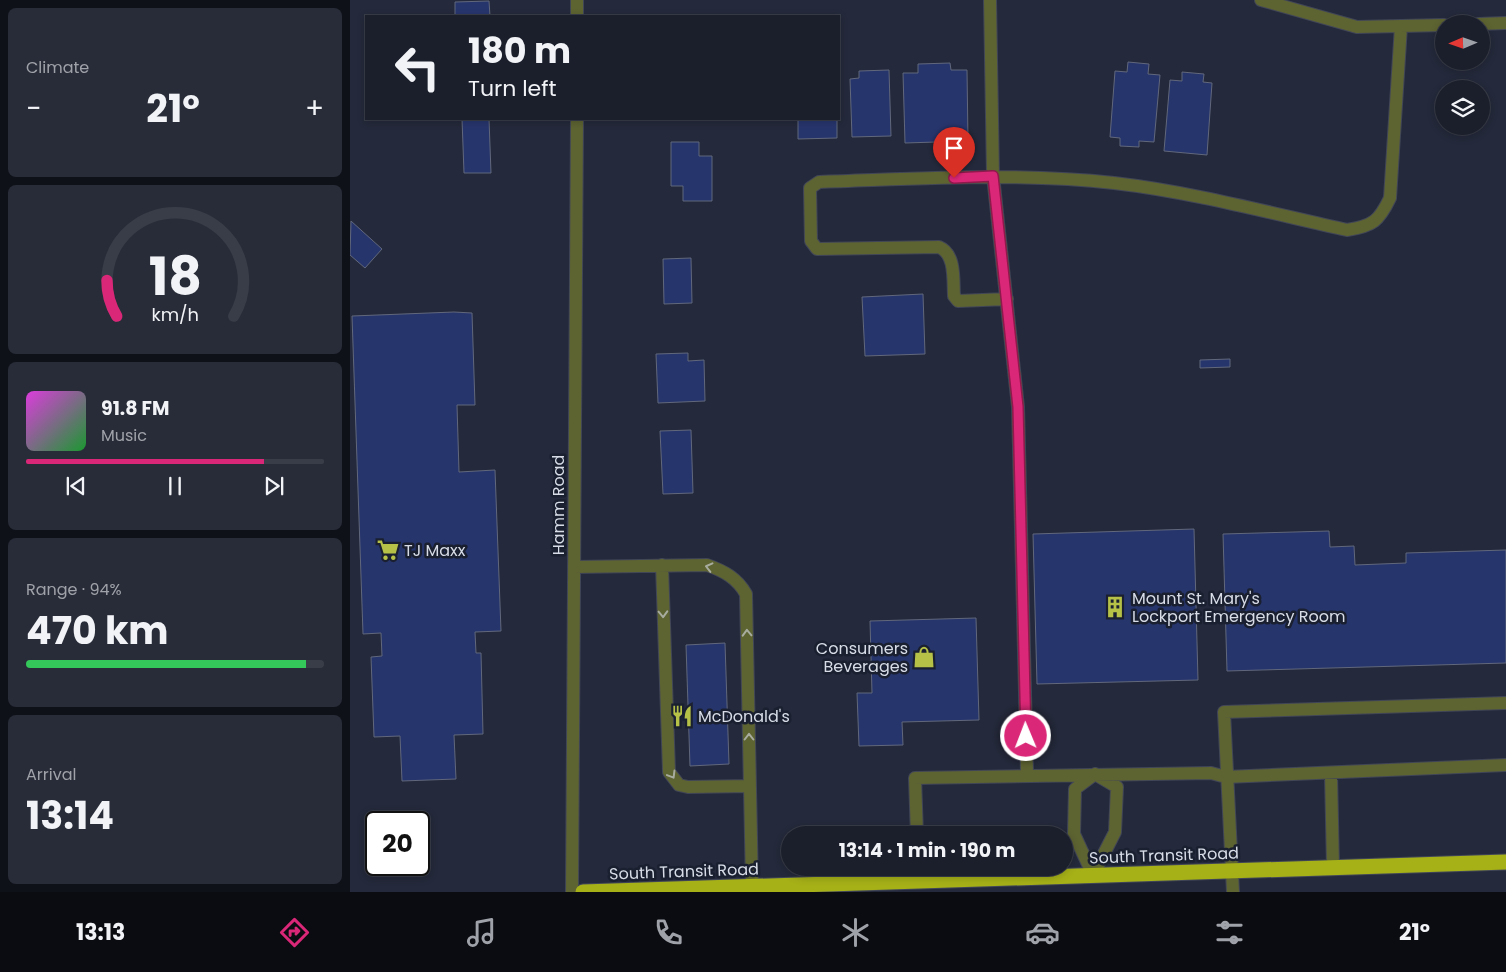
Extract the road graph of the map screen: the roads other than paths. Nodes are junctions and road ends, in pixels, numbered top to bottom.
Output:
1 (577, 0) edge
2 (990, 0) edge
3 (1261, 0) edge
4 (577, 15) edge
5 (1506, 23) edge
6 (1490, 24) edge
7 (1435, 25) edge
8 (1402, 26) junction
9 (576, 120) edge
10 (993, 176) junction
11 (1007, 300) junction
12 (662, 565) junction
13 (574, 567) junction
14 (1506, 702) edge
15 (1506, 765) edge
16 (1027, 774) junction
17 (1095, 774) junction
18 (1330, 774) junction
19 (1226, 777) junction
20 (749, 786) junction
21 (917, 826) edge
22 (1506, 862) edge
23 (1333, 867) junction
24 (1231, 871) junction
25 (1073, 875) edge
26 (1093, 875) junction
27 (890, 876) edge
28 (752, 886) junction
29 (672, 890) edge
30 (572, 892) edge
31 (583, 892) edge
32 (1232, 892) edge

1 - 4 street
2 - 10 street
3 - 8 street
5 - 6 street
7 - 8 street
8 - 10 street
9 - 13 street, Hamm Road
10 - 11 street
10 - 11 street
11 - 16 street
12 - 13 street
20 -> 12 street
12 -> 20 street
13 - 30 street, Hamm Road
14 - 19 street
15 - 18 street
16 - 17 street
16 - 21 street
17 - 19 street
17 - 26 street
17 - 26 street
18 - 19 street
18 - 23 street
19 - 24 street
20 - 28 street
22 - 23 highway, South Transit Road
23 - 24 highway, South Transit Road
24 - 26 highway, South Transit Road
24 - 32 street
25 - 26 highway, South Transit Road
27 - 28 highway, South Transit Road
28 - 29 highway, South Transit Road
29 - 31 highway, South Transit Road

